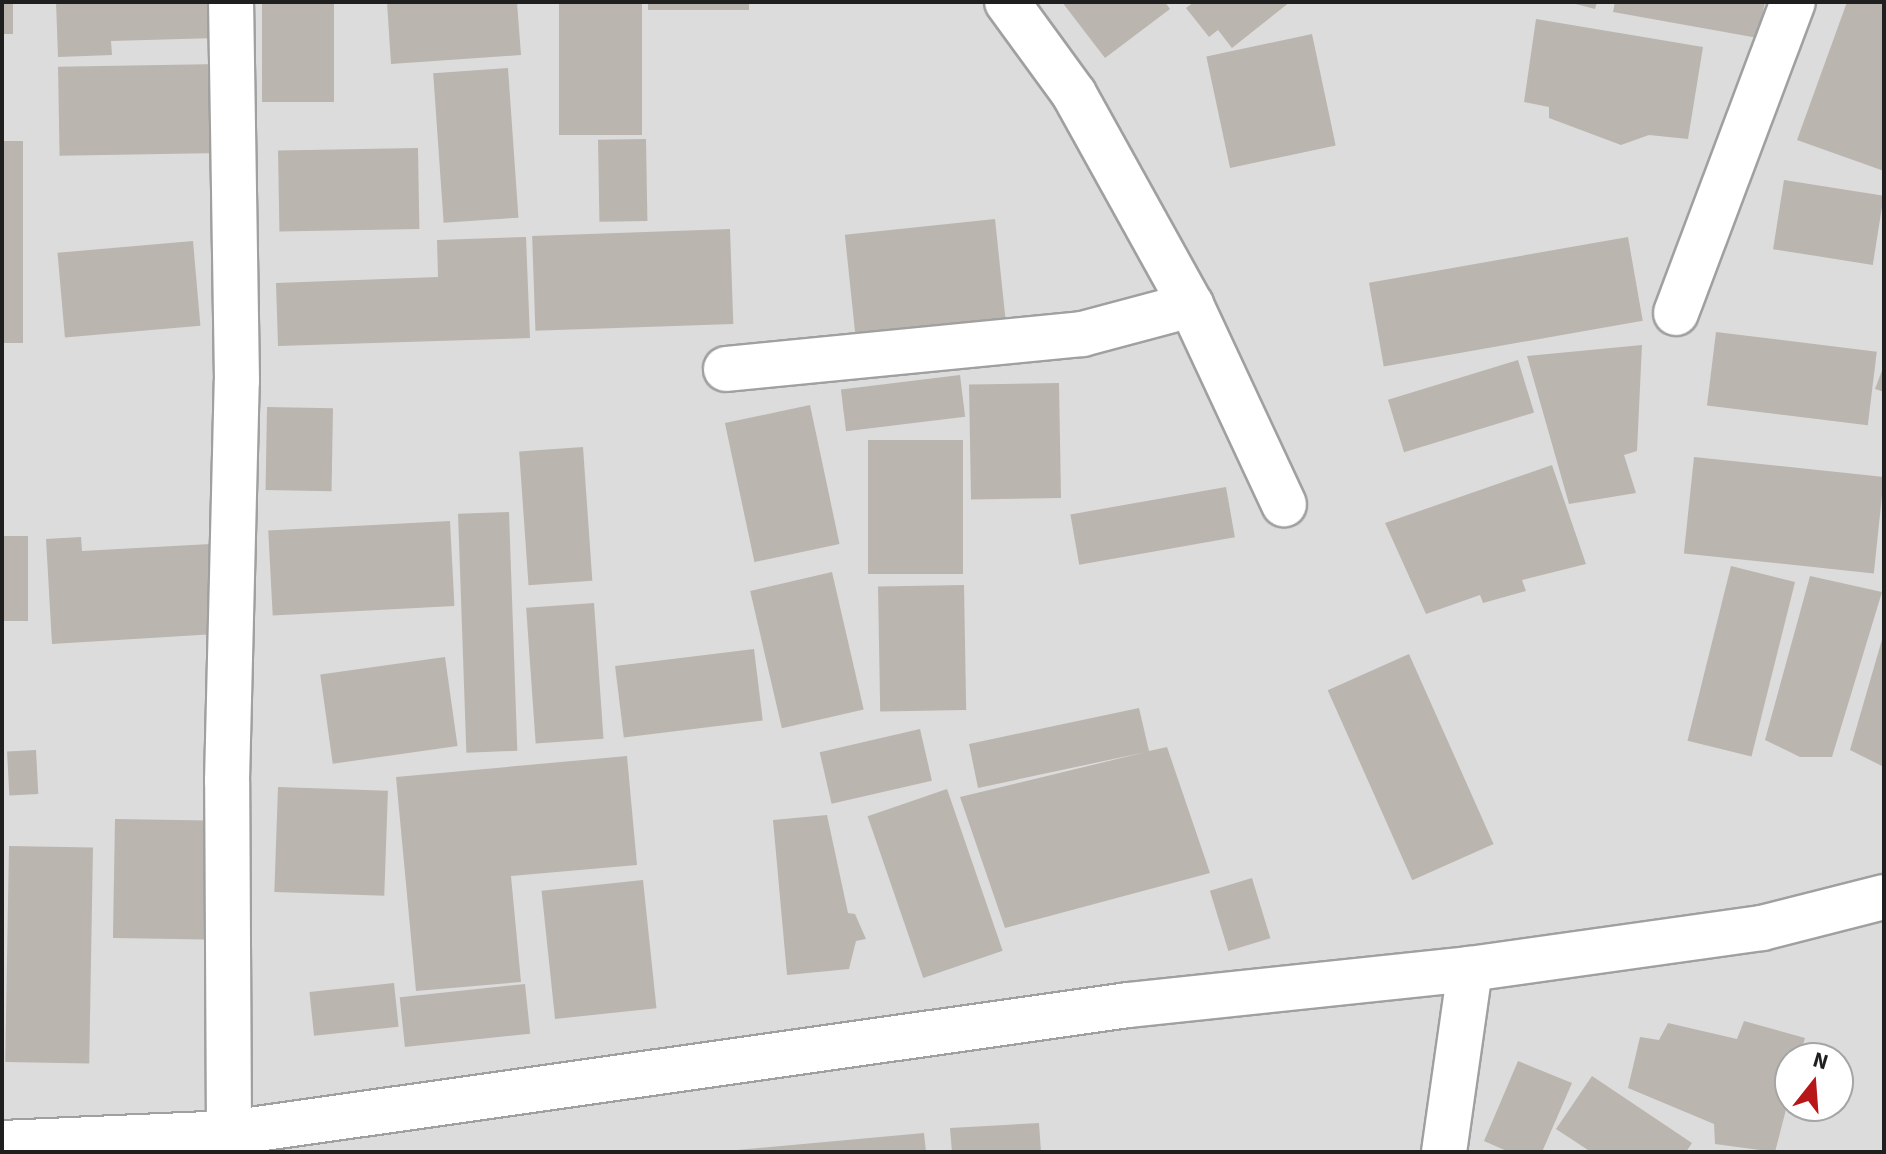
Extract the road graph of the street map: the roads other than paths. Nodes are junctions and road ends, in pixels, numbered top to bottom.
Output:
1 (231, 2) edge
2 (1007, 2) edge
3 (1793, 2) edge
4 (1191, 305) junction
5 (1676, 313) dead end
6 (726, 369) dead end
7 (1284, 504) dead end
8 (1884, 897) edge
9 (1470, 969) junction
10 (229, 1133) junction
11 (2, 1143) edge
12 (74, 1146) edge
13 (1444, 1152) edge

1 - 10 street
2 - 4 street
3 - 5 street
4 - 6 street
4 - 7 street
8 - 9 street
9 - 10 street
9 - 13 street
10 - 12 street
11 - 12 street

